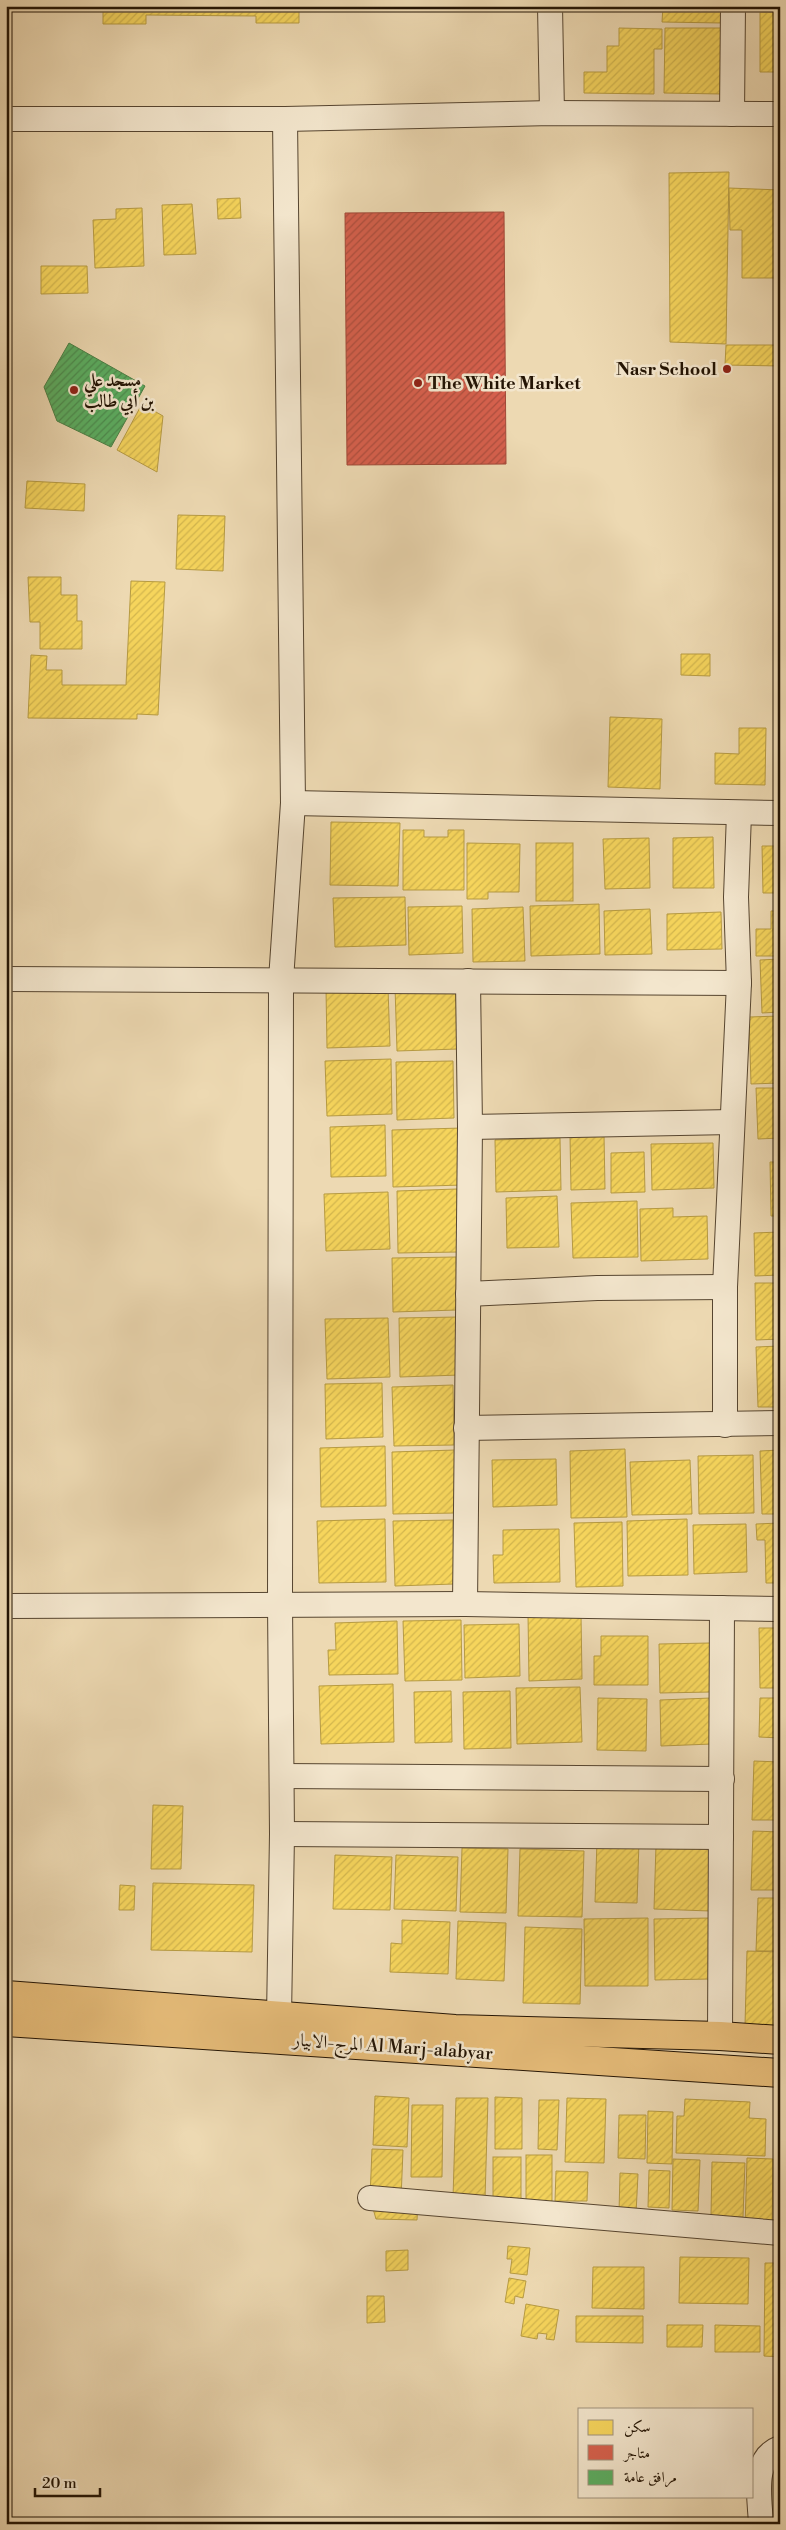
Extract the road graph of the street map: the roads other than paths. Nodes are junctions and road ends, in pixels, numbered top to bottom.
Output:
1 (550, 6) edge
2 (732, 6) edge
3 (552, 113) junction
4 (732, 114) junction
5 (780, 114) edge
6 (6, 119) edge
7 (285, 119) junction
8 (293, 803) junction
9 (739, 813) junction
10 (780, 813) edge
11 (6, 979) edge
12 (281, 980) junction
13 (468, 981) junction
14 (739, 983) junction
15 (732, 1122) junction
16 (470, 1127) junction
17 (725, 1286) junction
18 (468, 1294) junction
19 (780, 1423) edge
20 (725, 1425) junction
21 (466, 1428) junction
22 (280, 1603) junction
23 (465, 1604) junction
24 (6, 1606) edge
25 (722, 1608) junction
26 (780, 1609) edge
27 (282, 1776) junction
28 (722, 1779) junction
29 (282, 1834) junction
30 (721, 1836) junction
31 (6, 1995) edge
32 (279, 2017) junction
33 (6, 2022) edge
34 (720, 2036) junction
35 (780, 2040) edge
36 (780, 2073) edge
37 (370, 2198) dead end
38 (780, 2234) edge
39 (780, 2448) edge
40 (761, 2524) edge

1 - 3 street
2 - 4 street
3 - 4 street
3 - 7 street
4 - 5 street
6 - 7 street
7 - 8 street
8 - 9 street
8 - 12 street
9 - 10 street
9 - 14 street
11 - 12 street
12 - 13 street
12 - 22 street
13 - 14 street
13 - 16 street
14 - 15 street
15 - 16 street
15 - 17 street
16 - 18 street
17 - 18 street
17 - 20 street
18 - 21 street
19 - 20 street
20 - 21 street
21 - 23 street
22 - 23 street
22 - 24 street
22 - 27 street
23 - 25 street
25 - 26 street
25 - 28 street
27 - 28 street
27 - 29 street
28 - 30 street
29 - 30 street
29 - 32 street
30 - 34 street
31 - 32 main road, المرج-الابيار Al Marj-alabyar
32 - 34 main road, المرج-الابيار Al Marj-alabyar
33 - 36 main road, المرج-الابيار Al Marj-alabyar
34 - 35 main road, المرج-الابيار Al Marj-alabyar
37 - 38 street
39 - 40 street

